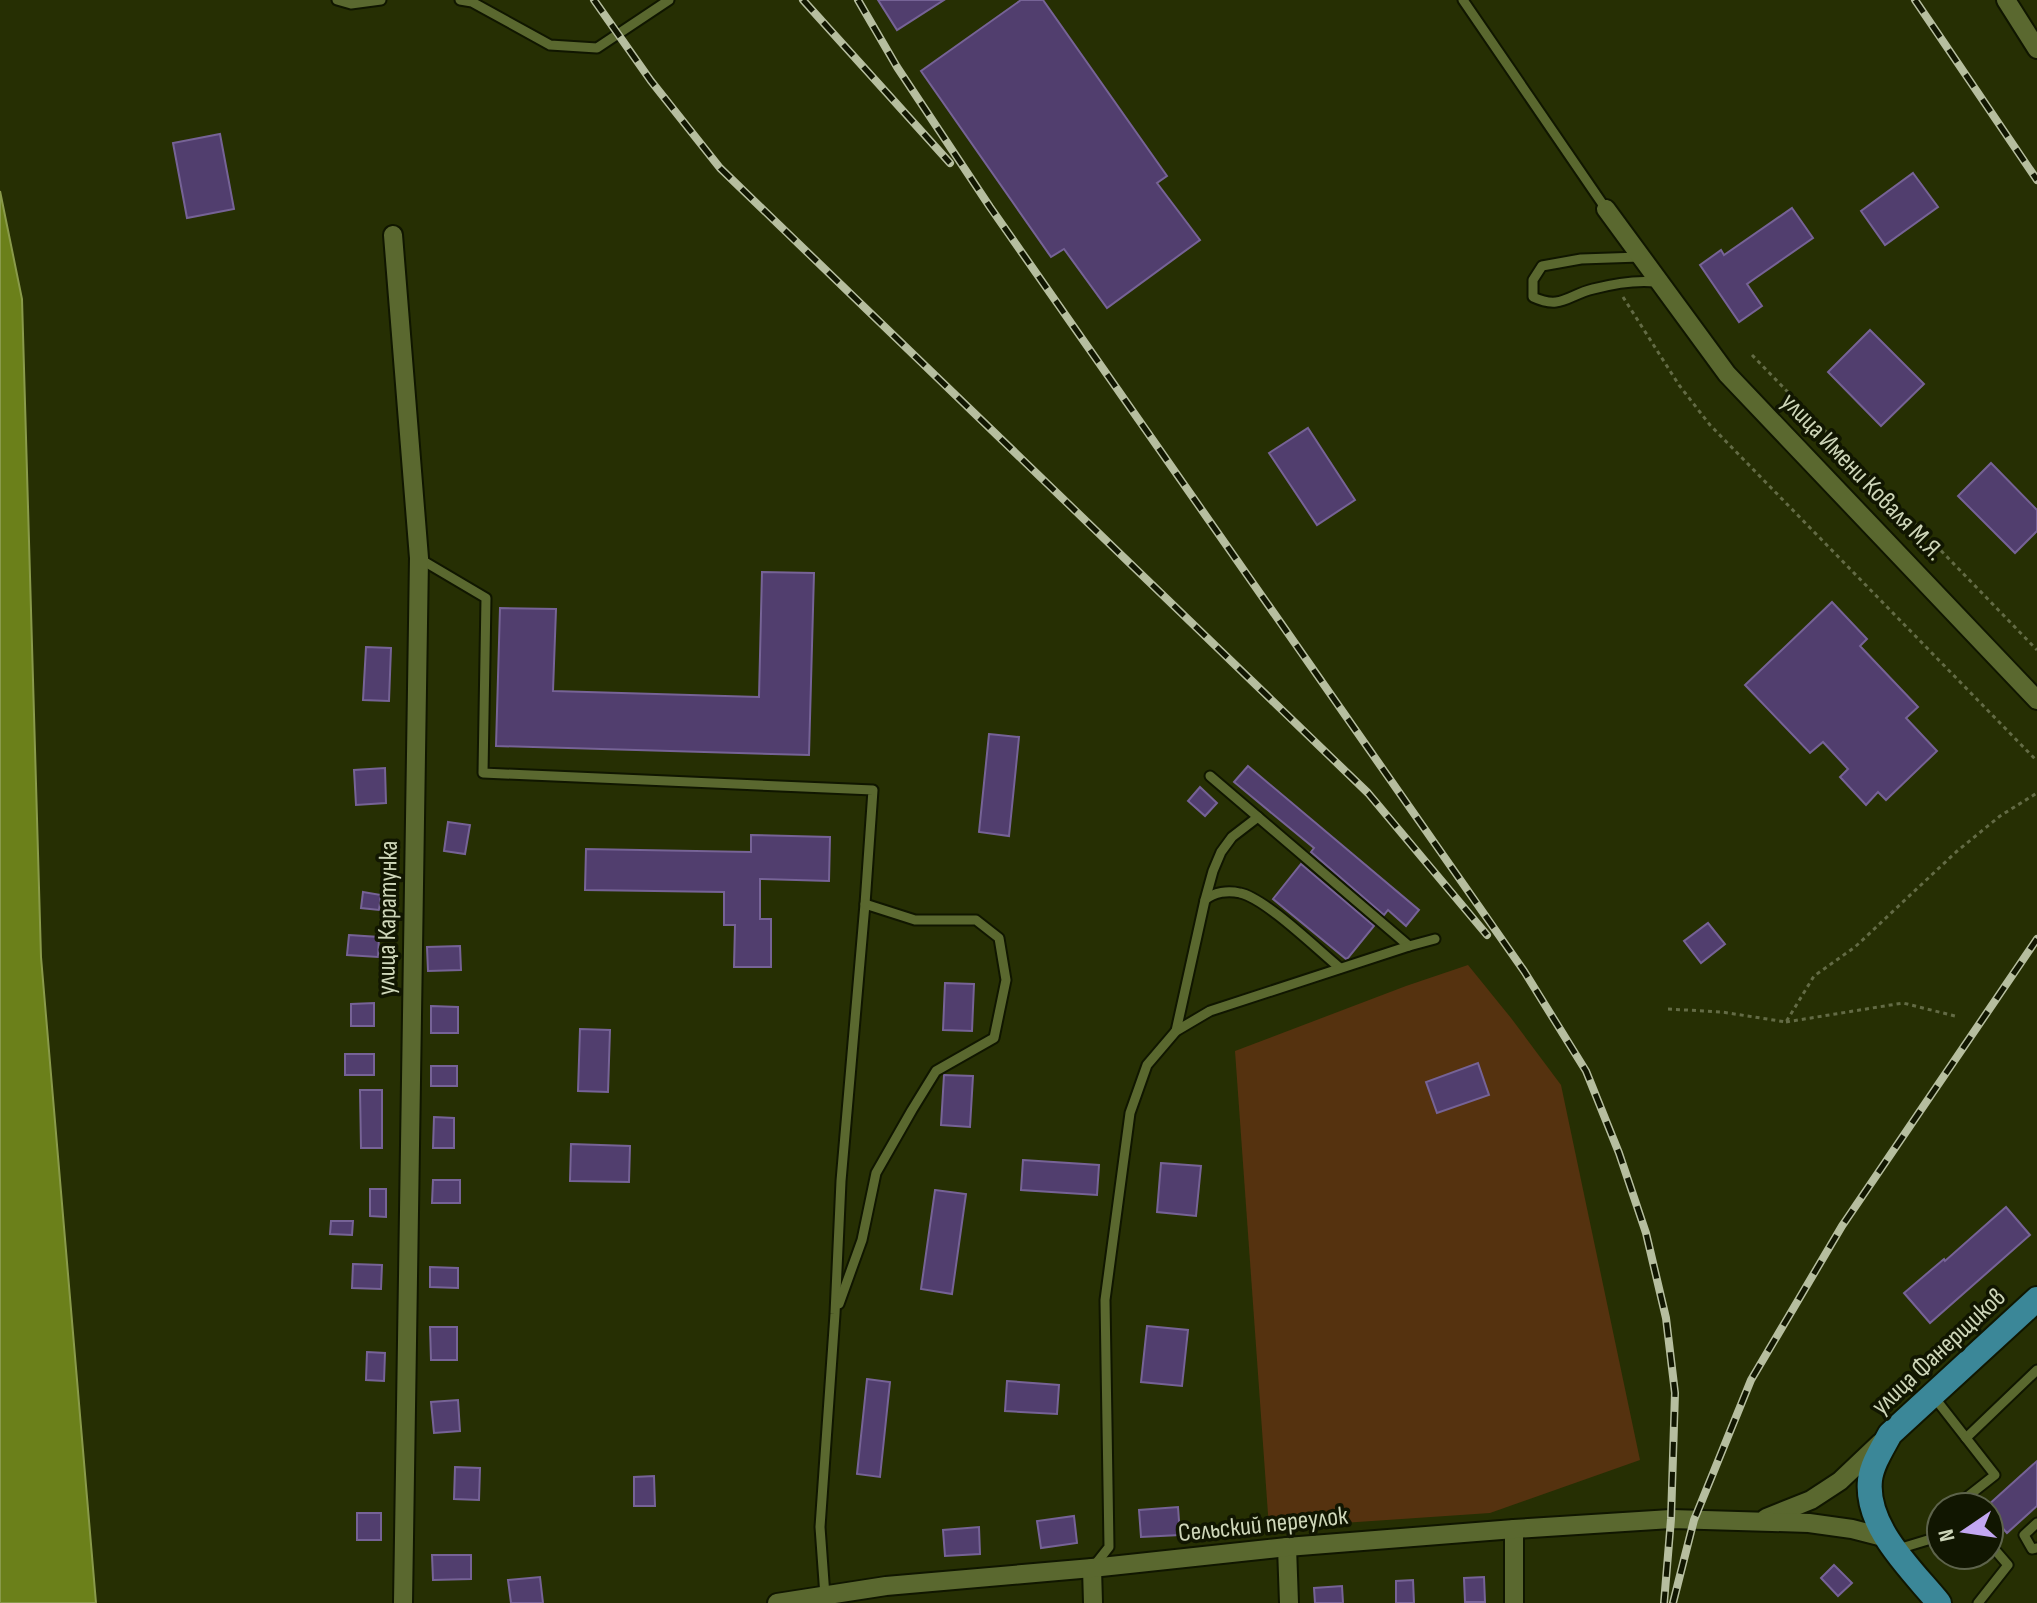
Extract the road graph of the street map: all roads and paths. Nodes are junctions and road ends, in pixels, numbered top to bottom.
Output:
1 (337, 0) edge
2 (381, 0) edge
3 (460, 0) edge
4 (669, 0) edge
5 (1463, 0) edge
6 (2006, 0) edge
7 (2037, 49) edge
8 (1606, 209) joint
9 (393, 235) dead end
10 (1640, 257) junction
11 (1660, 282) junction
12 (1616, 285) junction
13 (1752, 355) dead end
14 (419, 558) junction
15 (2037, 650) edge
16 (2037, 700) edge
17 (2037, 761) edge
18 (1210, 776) dead end
19 (2037, 793) edge
20 (1258, 817) junction
21 (1205, 900) junction
22 (865, 904) junction
23 (1435, 939) dead end
24 (1409, 946) junction
25 (1340, 968) junction
26 (1668, 1009) dead end
27 (1955, 1016) dead end
28 (1786, 1022) junction
29 (1176, 1031) junction
30 (2037, 1299) edge
31 (835, 1314) junction
32 (2037, 1370) edge
33 (1933, 1395) junction
34 (1890, 1434) junction
35 (1966, 1438) junction
36 (1975, 1491) edge
37 (1755, 1521) junction
38 (2037, 1523) edge
39 (1514, 1529) junction
40 (1925, 1539) edge
41 (1891, 1544) junction
42 (1287, 1547) junction
43 (2035, 1549) edge
44 (1092, 1568) junction
45 (2003, 1571) edge
46 (886, 1595) edge
47 (825, 1596) junction
48 (403, 1603) edge
49 (777, 1603) edge
50 (1093, 1603) edge
51 (1289, 1603) edge
52 (1514, 1603) edge
53 (1939, 1603) edge
54 (1978, 1603) edge

1 - 2 lane
3 - 4 lane
5 - 8 lane
6 - 7 street
8 - 10 street, улица Имени Коваля М.Я.
9 - 14 street, улица Каратунка
10 - 11 street, улица Имени Коваля М.Я.
10 - 12 lane
11 - 12 lane
11 - 16 street, улица Имени Коваля М.Я.
12 - 17 path
13 - 15 path
14 - 22 lane
14 - 48 street, улица Каратунка
18 - 20 lane
19 - 28 path
20 - 21 lane
20 - 24 lane
21 - 25 lane
21 - 29 lane
22 - 31 lane
22 - 31 lane
23 - 24 lane
24 - 25 lane
25 - 29 lane
26 - 28 path
27 - 28 path
29 - 44 lane
30 - 33 main road, улица Фанерщиков
31 - 47 lane
32 - 35 lane
33 - 34 main road, улица Фанерщиков
33 - 35 lane
34 - 37 street, Сельский переулок
34 - 41 main road, улица Фанерщиков
35 - 36 lane
37 - 39 street, Сельский переулок
37 - 41 street, Сельский переулок
38 - 43 lane
39 - 42 street, Сельский переулок
39 - 52 street
40 - 41 lane
41 - 53 main road, улица Фанерщиков
42 - 44 street, Сельский переулок
42 - 51 street
44 - 46 street, Сельский переулок
44 - 50 street
45 - 54 lane
46 - 47 street, Сельский переулок
47 - 49 street, Сельский переулок

